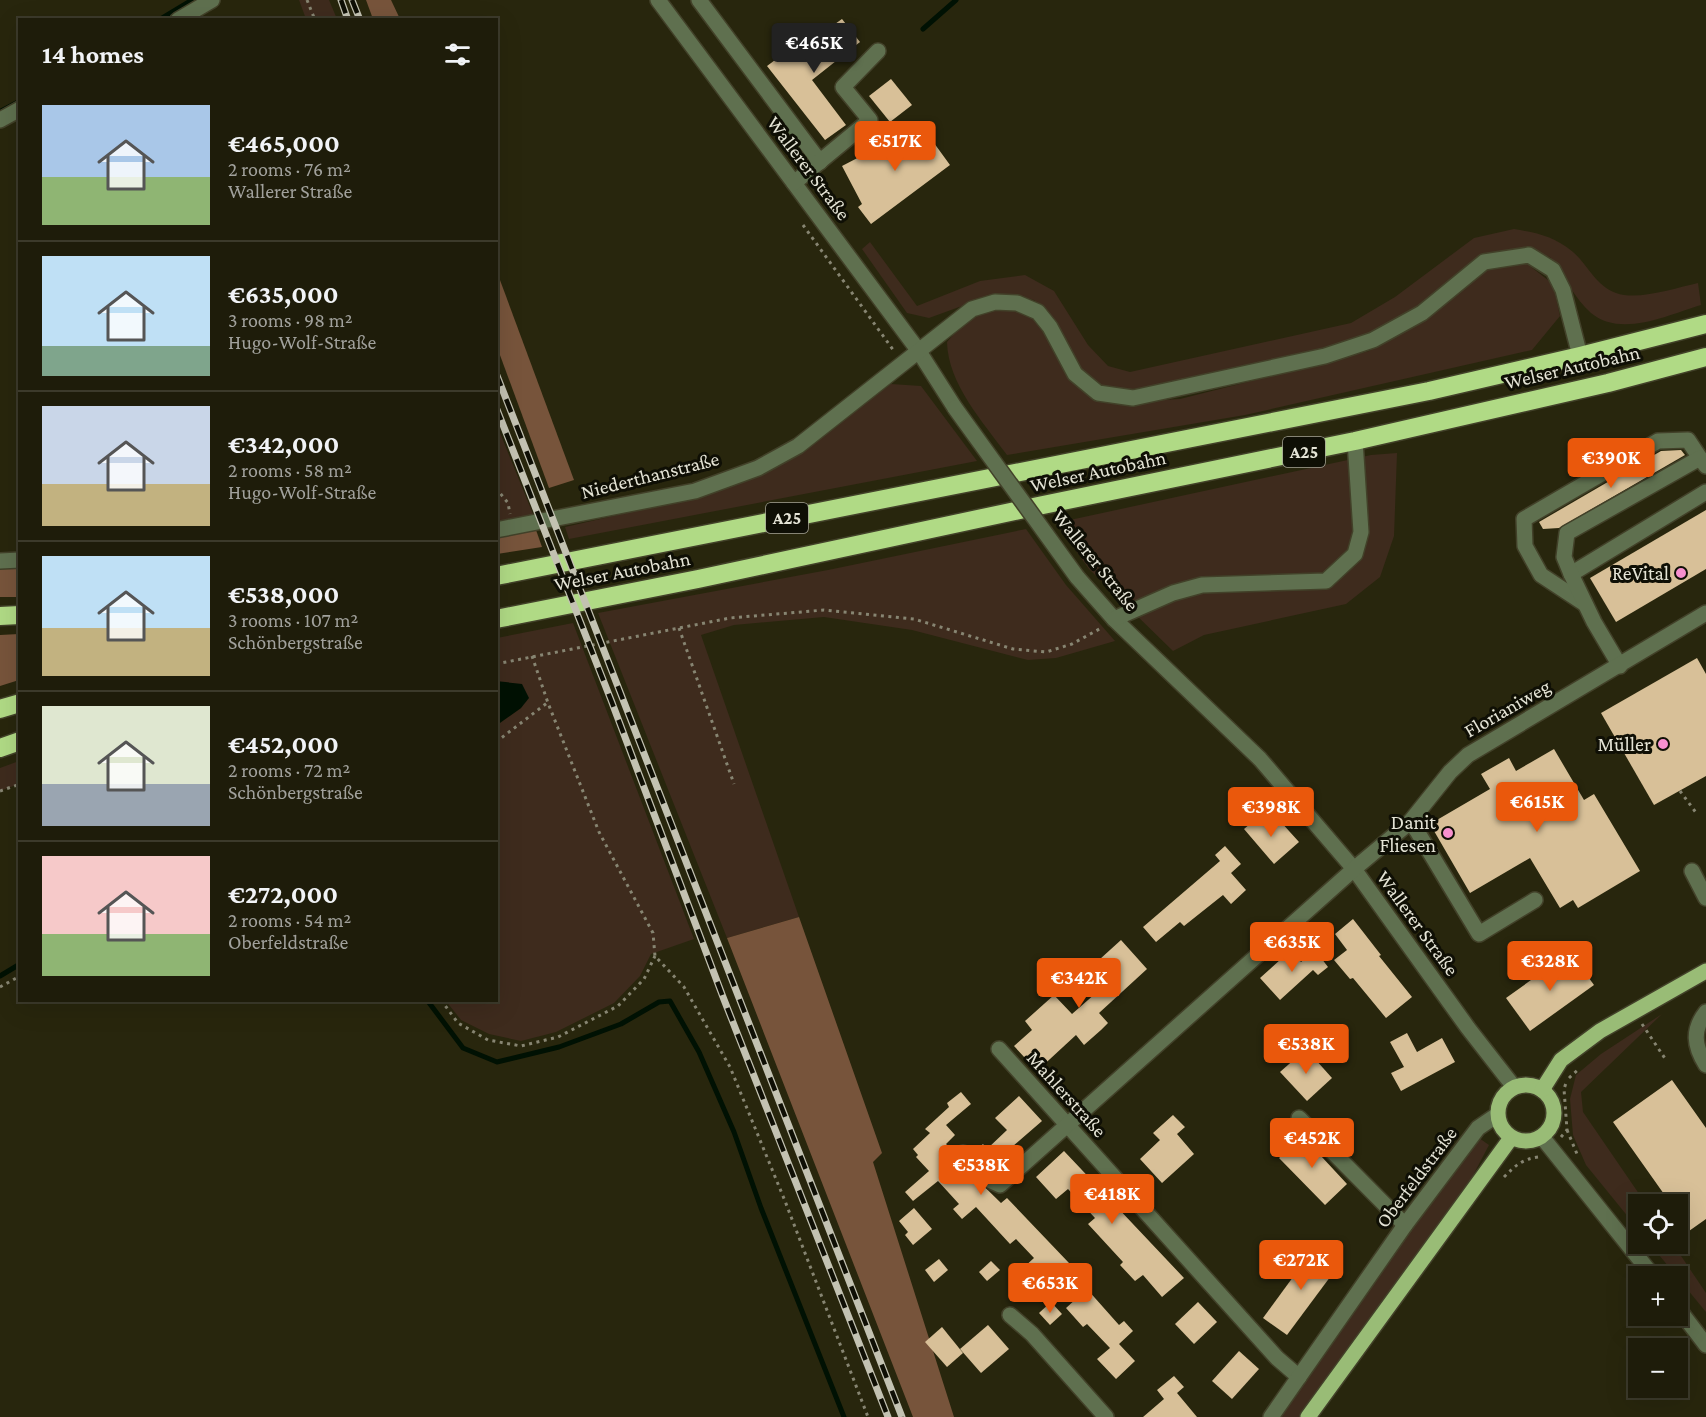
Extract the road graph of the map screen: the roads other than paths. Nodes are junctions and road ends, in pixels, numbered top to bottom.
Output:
1 (212, 0) edge
2 (658, 0) edge
3 (699, 0) edge
4 (181, 18) edge
5 (878, 51) dead end
6 (18, 110) edge
7 (0, 120) edge
8 (820, 162) junction
9 (794, 183) junction
10 (1706, 324) edge
11 (918, 350) junction
12 (1580, 356) junction
13 (1706, 357) edge
14 (1354, 441) junction
15 (1703, 462) edge
16 (1706, 492) edge
17 (498, 530) edge
18 (18, 560) edge
19 (0, 561) edge
20 (1570, 574) junction
21 (498, 576) edge
22 (1586, 604) junction
23 (1706, 614) edge
24 (18, 615) edge
25 (0, 616) edge
26 (498, 619) edge
27 (1114, 619) junction
28 (1620, 666) junction
29 (18, 704) edge
30 (0, 710) edge
31 (18, 742) edge
32 (0, 748) edge
33 (1410, 822) junction
34 (1354, 869) junction
35 (1692, 871) dead end
36 (1706, 898) edge
37 (1535, 900) dead end
38 (1706, 971) edge
39 (1706, 1012) edge
40 (999, 1049) dead end
41 (1706, 1065) edge
42 (1514, 1087) junction
43 (1542, 1090) junction
44 (1497, 1115) junction
45 (1299, 1118) dead end
46 (1065, 1125) junction
47 (1511, 1138) junction
48 (1546, 1143) junction
49 (963, 1153) dead end
50 (1405, 1225) junction
51 (1645, 1266) edge
52 (1010, 1315) dead end
53 (1688, 1321) edge
54 (1706, 1345) edge
55 (1299, 1377) junction
56 (1106, 1417) edge
57 (1271, 1417) edge
58 (1308, 1417) edge

1 - 4 street
2 - 9 street, Wallerer Straße
3 - 8 street
5 - 8 street
6 - 7 street
8 - 9 street
9 - 11 street, Wallerer Straße
10 - 12 highway, Welser Autobahn / A25
11 - 12 street, Niederthanstraße
11 - 17 street, Niederthanstraße
11 - 27 street, Wallerer Straße, bridge
12 - 21 highway, Welser Autobahn / A25
13 - 14 highway, Welser Autobahn / A25
14 - 26 highway, Welser Autobahn / A25
14 - 27 street
15 - 20 street
15 - 22 street
16 - 20 street
18 - 19 street
20 - 22 street
22 - 28 street
23 - 28 street, Florianiweg
24 - 25 highway
27 - 34 street, Wallerer Straße
28 - 33 street, Florianiweg
29 - 30 highway
31 - 32 highway
33 - 34 street, Florianiweg
33 - 37 street
34 - 42 street, Wallerer Straße
34 - 46 street, Florianiweg
35 - 36 street
38 - 43 main road
39 - 41 street
40 - 46 street, Mahlerstraße
42 - 43 main road
42 - 44 main road
43 - 48 main road
44 - 47 main road
44 - 50 street, Oberfeldstraße
45 - 50 street
46 - 49 street, Florianiweg
46 - 55 street, Mahlerstraße
47 - 48 main road
47 - 58 main road
48 - 51 street
50 - 55 street, Oberfeldstraße
52 - 56 street
53 - 54 street
55 - 57 street, Oberfeldstraße

